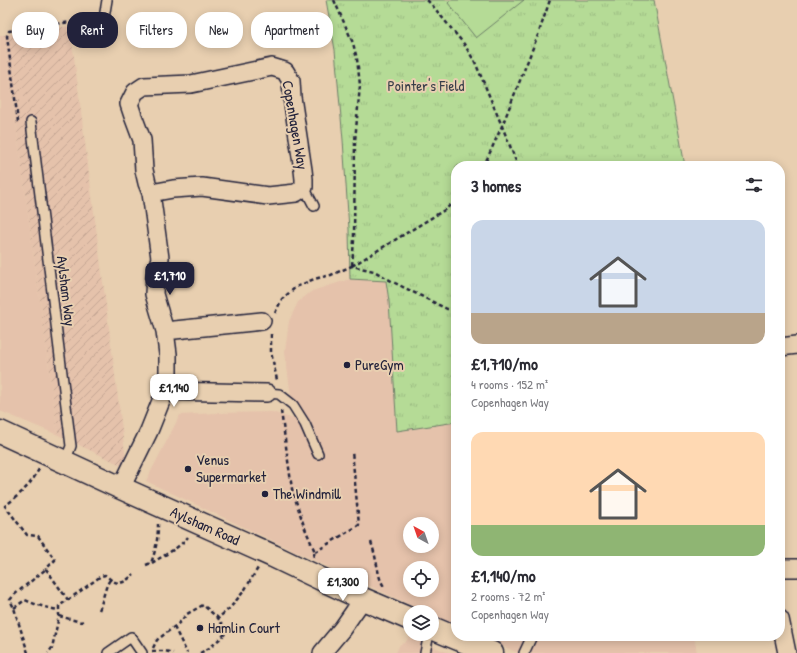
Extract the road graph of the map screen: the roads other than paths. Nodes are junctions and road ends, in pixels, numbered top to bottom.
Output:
1 (107, 0) edge
2 (105, 12) edge
3 (31, 122) dead end
4 (304, 187) junction
5 (151, 193) junction
6 (314, 206) dead end
7 (268, 324) road end
8 (164, 331) junction
9 (797, 345) edge
10 (785, 346) edge
11 (165, 391) junction
12 (273, 393) joint
13 (0, 432) edge
14 (318, 454) dead end
15 (56, 457) junction
16 (121, 488) junction
17 (785, 568) edge
18 (797, 568) edge
19 (363, 599) junction
20 (401, 615) edge
21 (439, 631) edge
22 (451, 636) edge
23 (428, 641) edge
24 (463, 641) edge
25 (530, 641) edge
26 (785, 641) edge
27 (147, 652) edge
28 (108, 653) edge
29 (322, 653) edge
30 (425, 653) edge
31 (492, 653) edge
32 (524, 653) edge
33 (787, 653) edge

1 - 2 lane
3 - 15 lane, Aylsham Way
4 - 5 street, Copenhagen Way
4 - 5 street, Copenhagen Way
4 - 6 lane
5 - 8 street, Copenhagen Way
7 - 8 street
8 - 11 street, Copenhagen Way
9 - 10 street
11 - 12 street
11 - 16 street, Copenhagen Way
12 - 14 lane
13 - 15 main road, Aylsham Road
15 - 16 main road, Aylsham Road
16 - 19 main road, Aylsham Road
17 - 18 street
19 - 20 main road, Aylsham Road
19 - 29 street
21 - 22 main road
23 - 30 lane
24 - 31 main road
25 - 32 lane
26 - 33 street
27 - 28 lane

